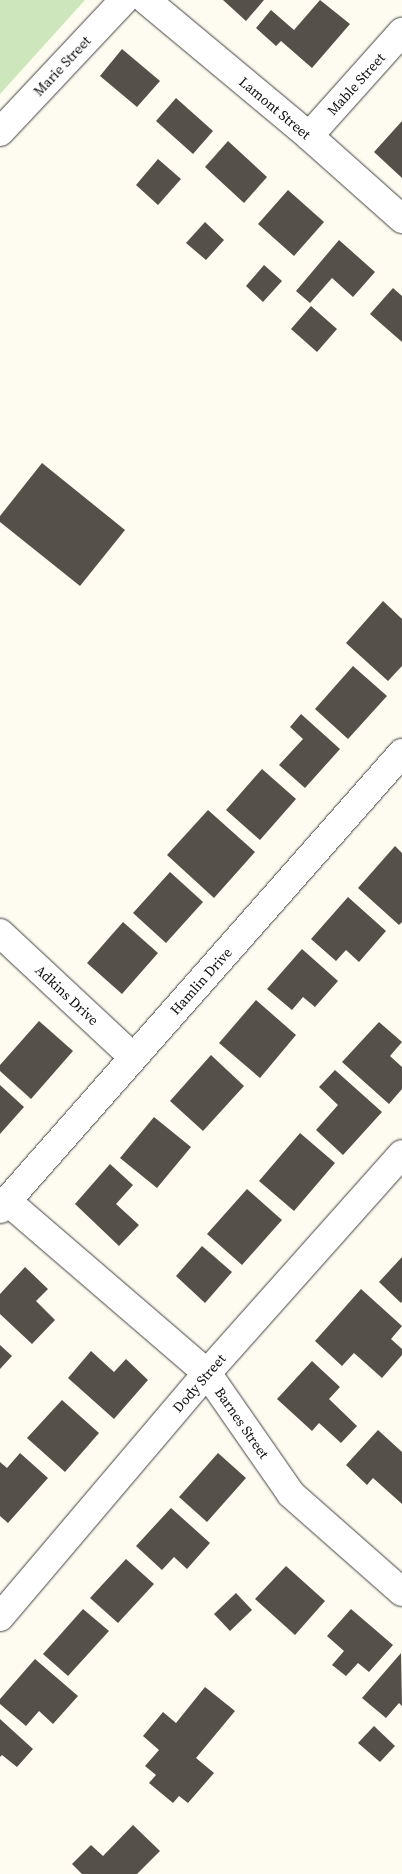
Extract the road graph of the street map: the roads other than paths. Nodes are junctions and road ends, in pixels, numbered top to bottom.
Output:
1 (124, 0) edge
2 (146, 0) edge
3 (402, 32) edge
4 (0, 132) edge
5 (310, 136) junction
6 (402, 219) edge
7 (402, 753) edge
8 (0, 933) edge
9 (133, 1057) junction
10 (402, 1154) edge
11 (4, 1205) edge
12 (207, 1372) junction
13 (402, 1592) edge
14 (0, 1617) edge

1 - 4 street, Marie Street
2 - 5 street, Lamont Street
3 - 5 street, Mable Street
5 - 6 street, Lamont Street
7 - 9 street, Hamlin Drive
8 - 9 street, Adkins Drive
9 - 11 street, Hamlin Drive
10 - 12 street, Dody Street
11 - 12 street, Barnes Street
12 - 13 street, Barnes Street
12 - 14 street, Dody Street

